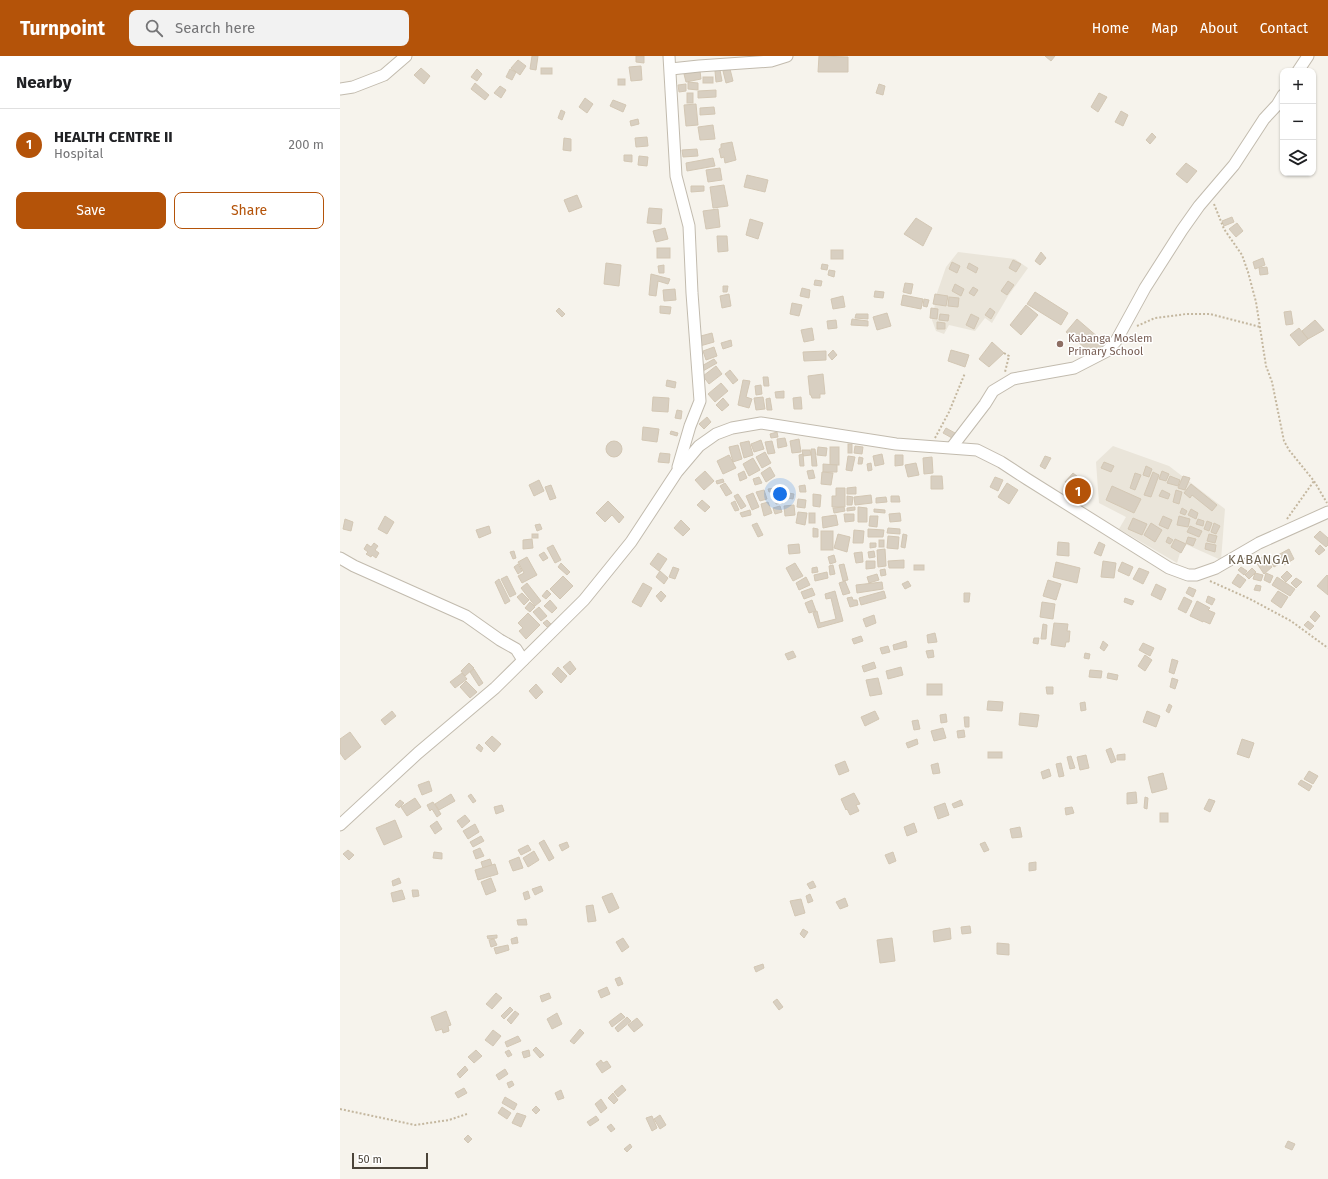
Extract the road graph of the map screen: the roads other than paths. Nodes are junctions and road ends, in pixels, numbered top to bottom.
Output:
1 (406, 56) edge
2 (669, 56) edge
3 (787, 56) edge
4 (1308, 56) edge
5 (1300, 68) edge
6 (671, 70) junction
7 (340, 89) edge
8 (1280, 100) edge
9 (952, 447) junction
10 (677, 472) junction
11 (1328, 512) edge
12 (340, 558) edge
13 (523, 660) junction
14 (340, 825) edge

1 - 7 street
2 - 6 street
3 - 6 street
4 - 5 street
6 - 10 street
8 - 9 street
9 - 10 street
9 - 11 street
10 - 13 street
12 - 13 street
13 - 14 street

